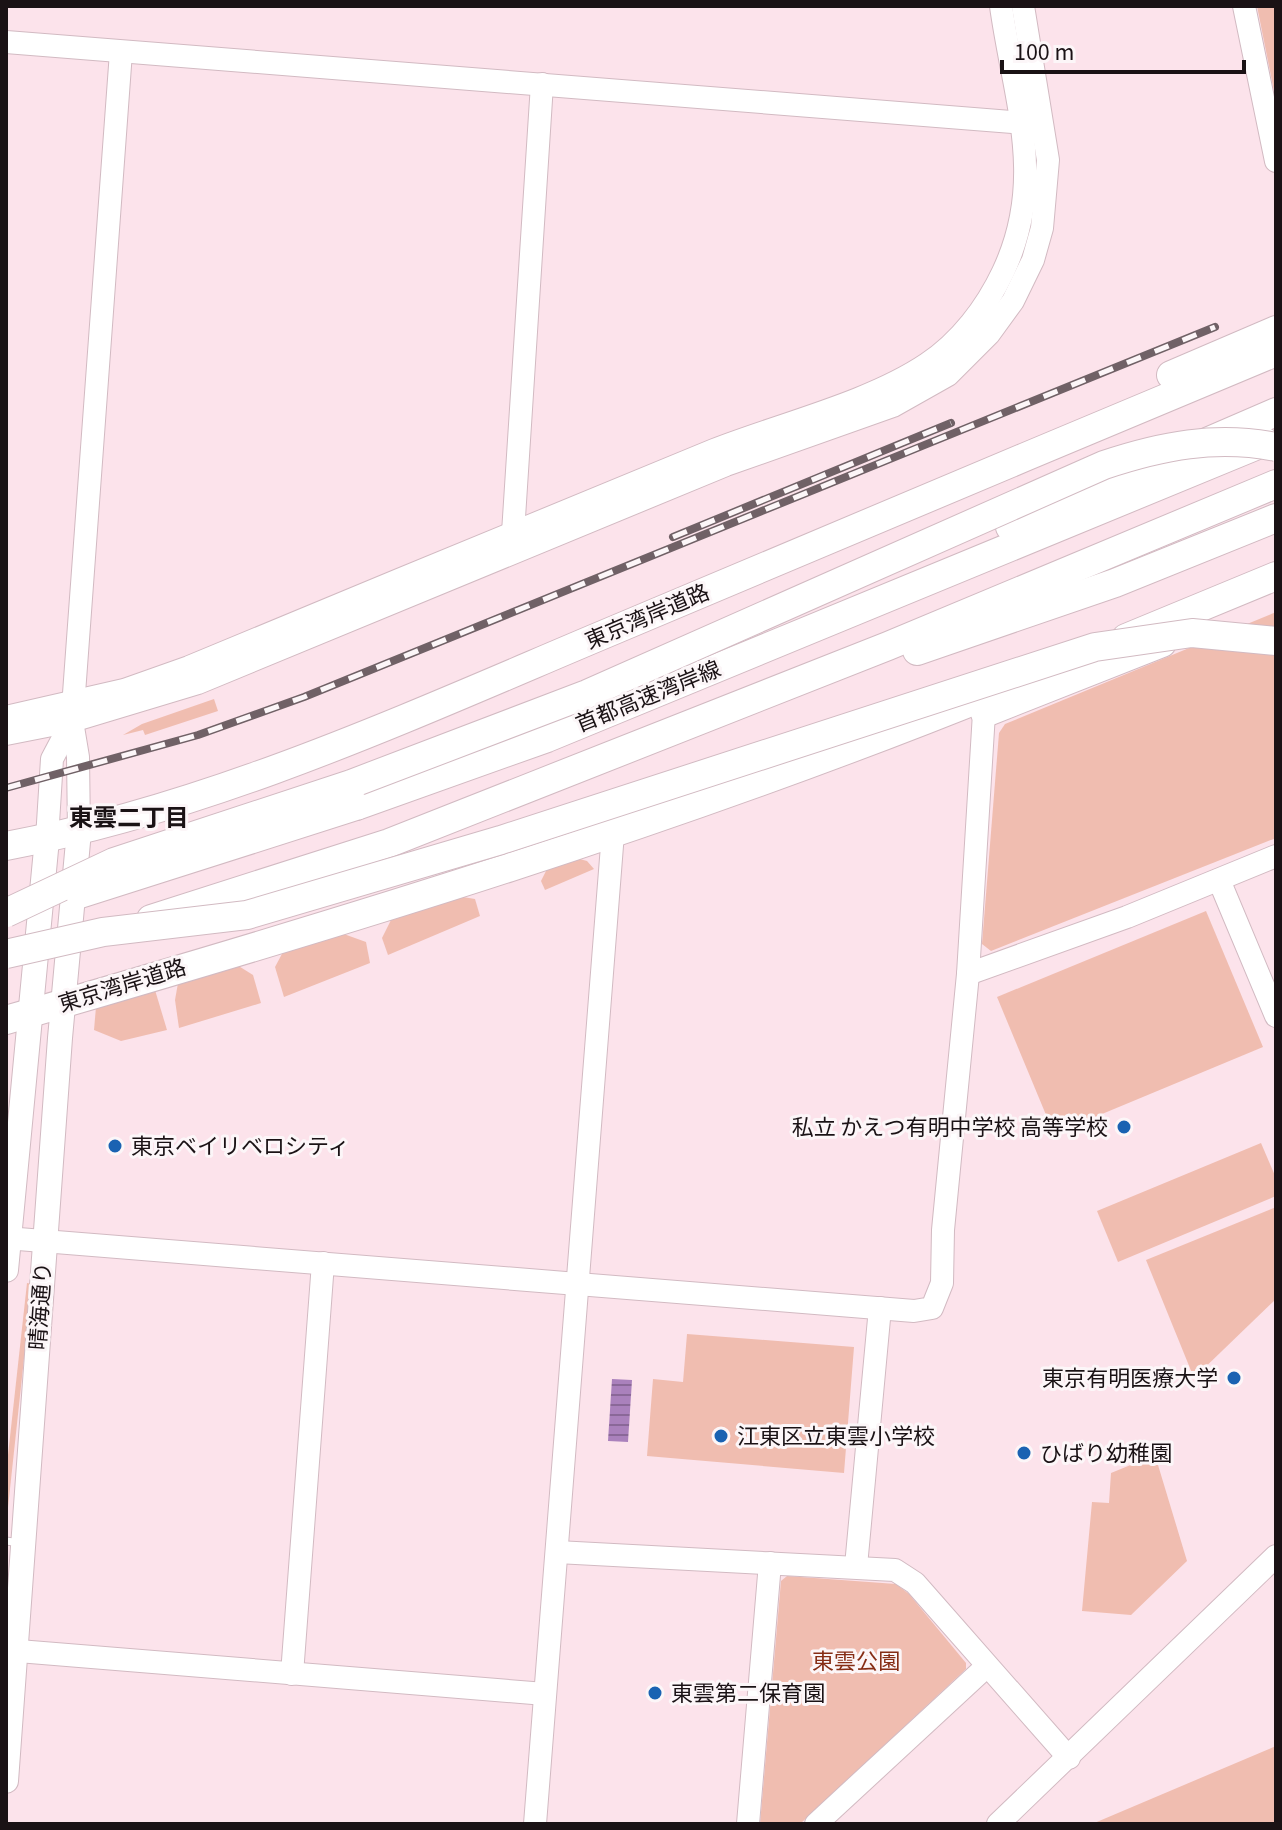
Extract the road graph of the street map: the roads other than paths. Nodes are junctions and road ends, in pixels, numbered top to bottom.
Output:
1 (1001, 6) edge
2 (1023, 6) edge
3 (1244, 6) edge
4 (6, 42) edge
5 (121, 52) junction
6 (542, 84) junction
7 (1024, 123) junction
8 (1276, 161) edge
9 (1276, 330) edge
10 (1276, 352) edge
11 (1276, 412) edge
12 (1276, 438) edge
13 (1276, 447) edge
14 (1276, 484) edge
15 (1276, 518) edge
16 (513, 533) junction
17 (1276, 576) edge
18 (725, 583) junction
19 (1276, 596) edge
20 (1276, 641) edge
21 (74, 712) junction
22 (984, 713) junction
23 (6, 717) edge
24 (6, 734) edge
25 (547, 738) junction
26 (560, 777) junction
27 (774, 777) junction
28 (79, 831) junction
29 (613, 833) junction
30 (47, 839) junction
31 (6, 846) edge
32 (1276, 856) edge
33 (1219, 880) junction
34 (6, 914) edge
35 (103, 932) junction
36 (6, 954) edge
37 (968, 974) junction
38 (63, 1003) junction
39 (1276, 1016) edge
40 (18, 1017) edge
41 (7, 1238) edge
42 (45, 1241) junction
43 (323, 1263) junction
44 (6, 1270) edge
45 (577, 1282) junction
46 (880, 1308) junction
47 (14, 1542) edge
48 (557, 1552) junction
49 (1276, 1556) edge
50 (770, 1563) junction
51 (856, 1566) junction
52 (11, 1650) edge
53 (987, 1666) junction
54 (292, 1674) junction
55 (545, 1694) junction
56 (1069, 1758) junction
57 (6, 1781) edge
58 (535, 1824) edge
59 (748, 1824) edge
60 (816, 1824) edge
61 (998, 1824) edge

1 - 7 street
2 - 21 street
3 - 8 street
4 - 5 street
5 - 6 street
5 - 21 street
6 - 7 street
6 - 16 street
7 - 16 street
9 - 18 highway
10 - 18 highway, 東京湾岸道路
11 - 25 highway
12 - 25 highway, 首都高速湾岸線
13 - 34 highway, bridge
14 - 26 highway, 首都高速湾岸線
15 - 26 highway
16 - 21 street
17 - 27 highway, 東京湾岸道路
18 - 28 highway, 東京湾岸道路
19 - 22 highway
20 - 35 highway, bridge
21 - 23 street
21 - 24 street
21 - 28 street
21 - 30 street
22 - 27 highway
22 - 37 street
25 - 34 highway, 首都高速湾岸線, bridge
26 - 35 highway, 首都高速湾岸線, bridge
27 - 29 highway, 東京湾岸道路
28 - 30 highway, 東京湾岸道路
28 - 38 main road, 晴海通り
29 - 38 highway, 東京湾岸道路
29 - 45 street
30 - 31 highway, 東京湾岸道路
30 - 40 main road, 晴海通り
32 - 33 street
33 - 37 street
33 - 39 street
35 - 36 highway, 首都高速湾岸線, bridge
37 - 46 street
38 - 40 highway, 東京湾岸道路
38 - 42 main road, 晴海通り
40 - 41 main road, 晴海通り
41 - 42 street
41 - 44 main road, 晴海通り
42 - 43 street
42 - 47 main road, 晴海通り
43 - 45 street
43 - 54 street
45 - 46 street
45 - 48 street
46 - 51 street
47 - 52 main road, 晴海通り
48 - 50 street
48 - 55 street
49 - 56 street
50 - 51 street
50 - 59 street
51 - 53 street
52 - 54 street
52 - 57 main road, 晴海通り
53 - 56 street
53 - 60 street
54 - 55 street
55 - 58 street
56 - 61 street

